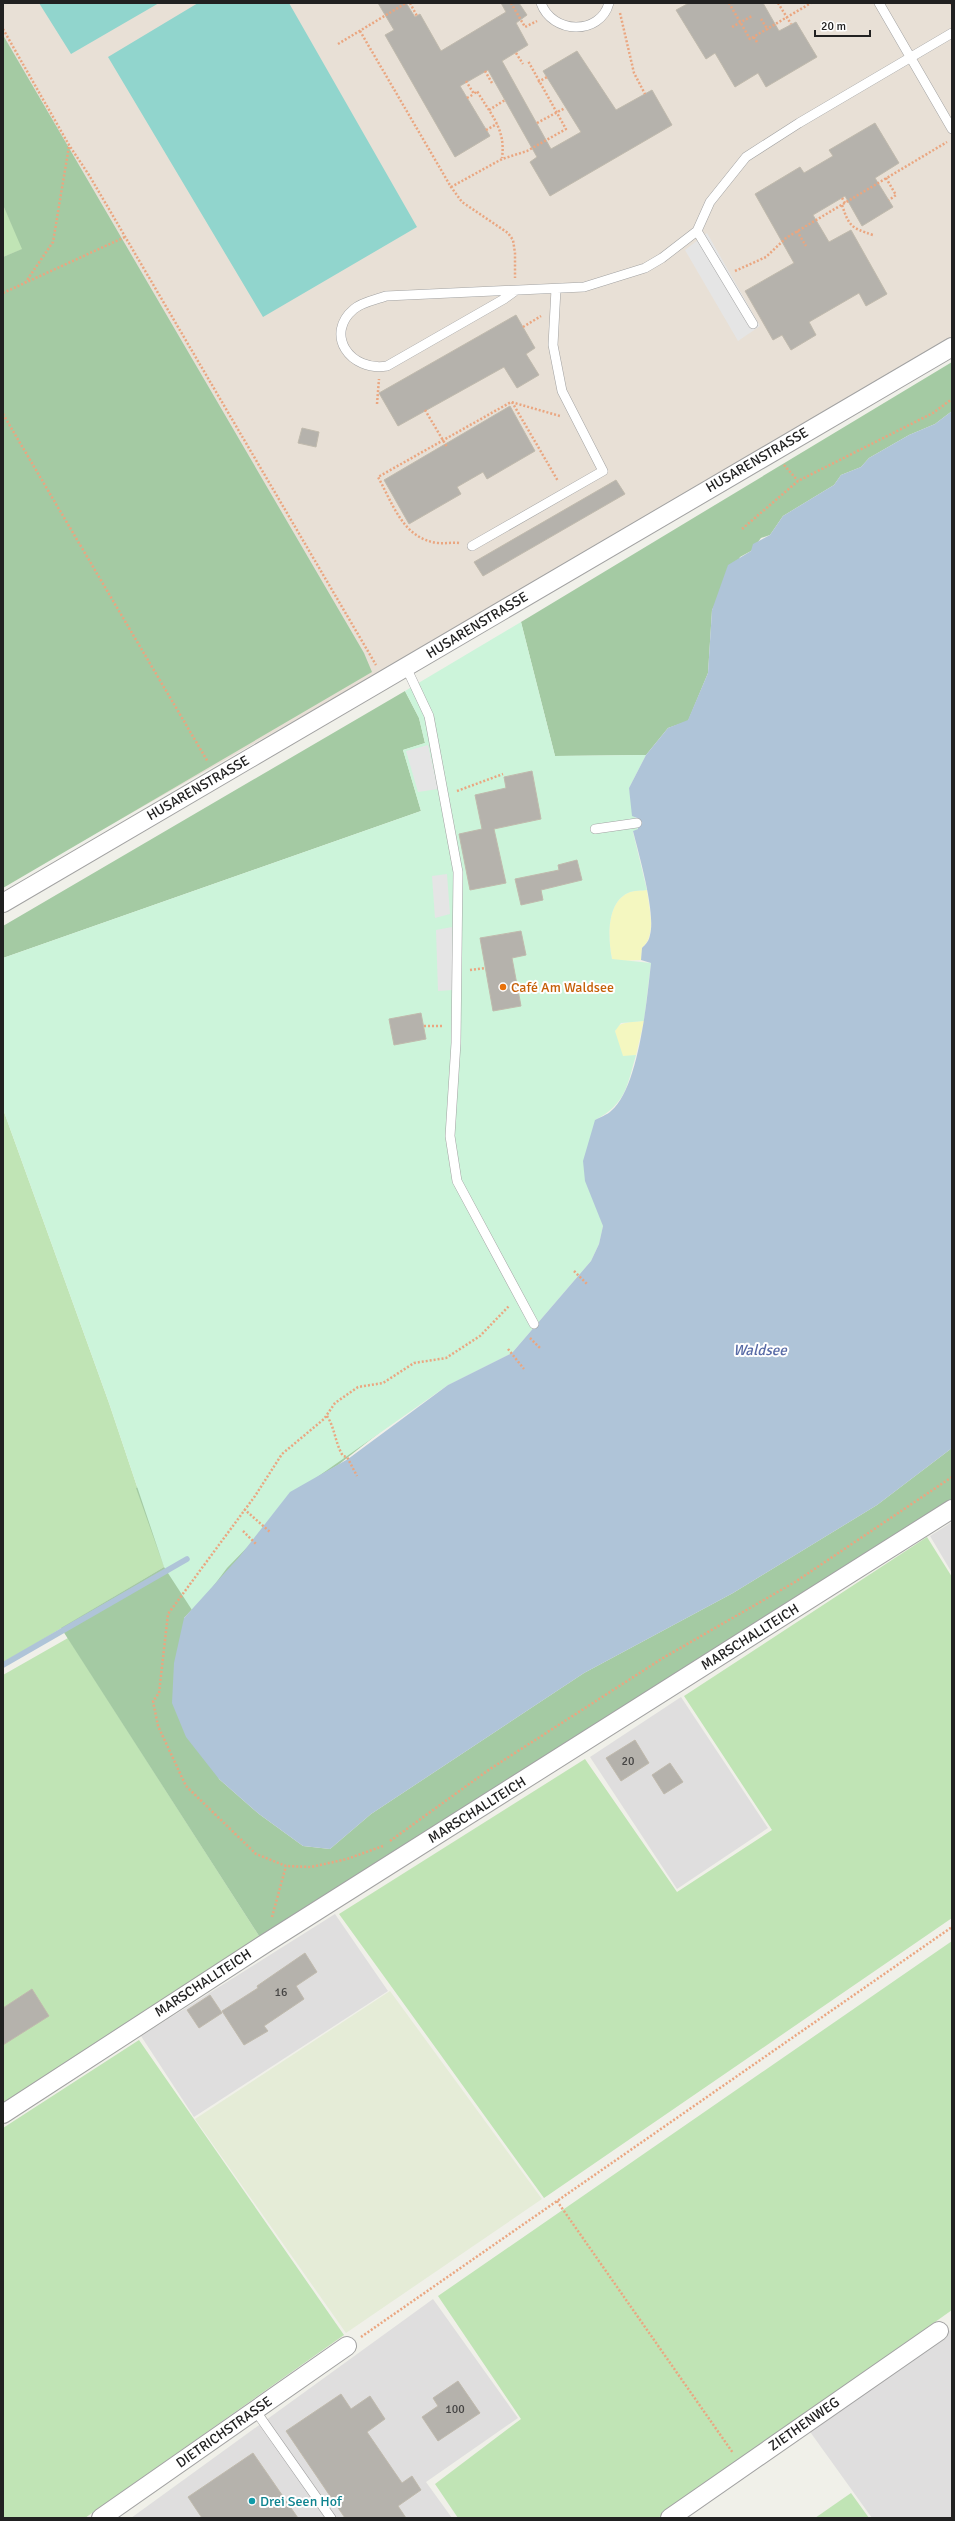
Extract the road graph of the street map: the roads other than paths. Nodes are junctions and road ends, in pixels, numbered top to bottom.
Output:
1 (541, 3) edge
2 (609, 3) edge
3 (879, 3) edge
4 (952, 33) edge
5 (911, 57) junction
6 (952, 129) edge
7 (697, 231) junction
8 (556, 289) junction
9 (514, 290) junction
10 (753, 324) dead end
11 (952, 347) edge
12 (472, 546) road end
13 (406, 667) junction
14 (637, 823) dead end
15 (594, 829) dead end
16 (3, 903) edge
17 (534, 1324) dead end
18 (950, 1514) edge
19 (3, 2114) edge
20 (939, 2331) dead end
21 (347, 2346) road end
22 (255, 2410) junction
23 (101, 2518) edge
24 (332, 2518) edge
25 (670, 2518) edge

1 - 2 lane
3 - 5 lane
4 - 5 lane
5 - 6 lane
5 - 7 lane
7 - 8 lane
7 - 10 lane
8 - 9 lane
8 - 12 lane
9 - 9 lane
11 - 13 street, HUSARENSTRASSE
13 - 16 street, HUSARENSTRASSE
13 - 17 lane
14 - 15 lane
18 - 19 street, MARSCHALLTEICH
20 - 25 street, ZIETHENWEG
21 - 22 street, DIETRICHSTRASSE
22 - 23 street, DIETRICHSTRASSE
22 - 24 lane

